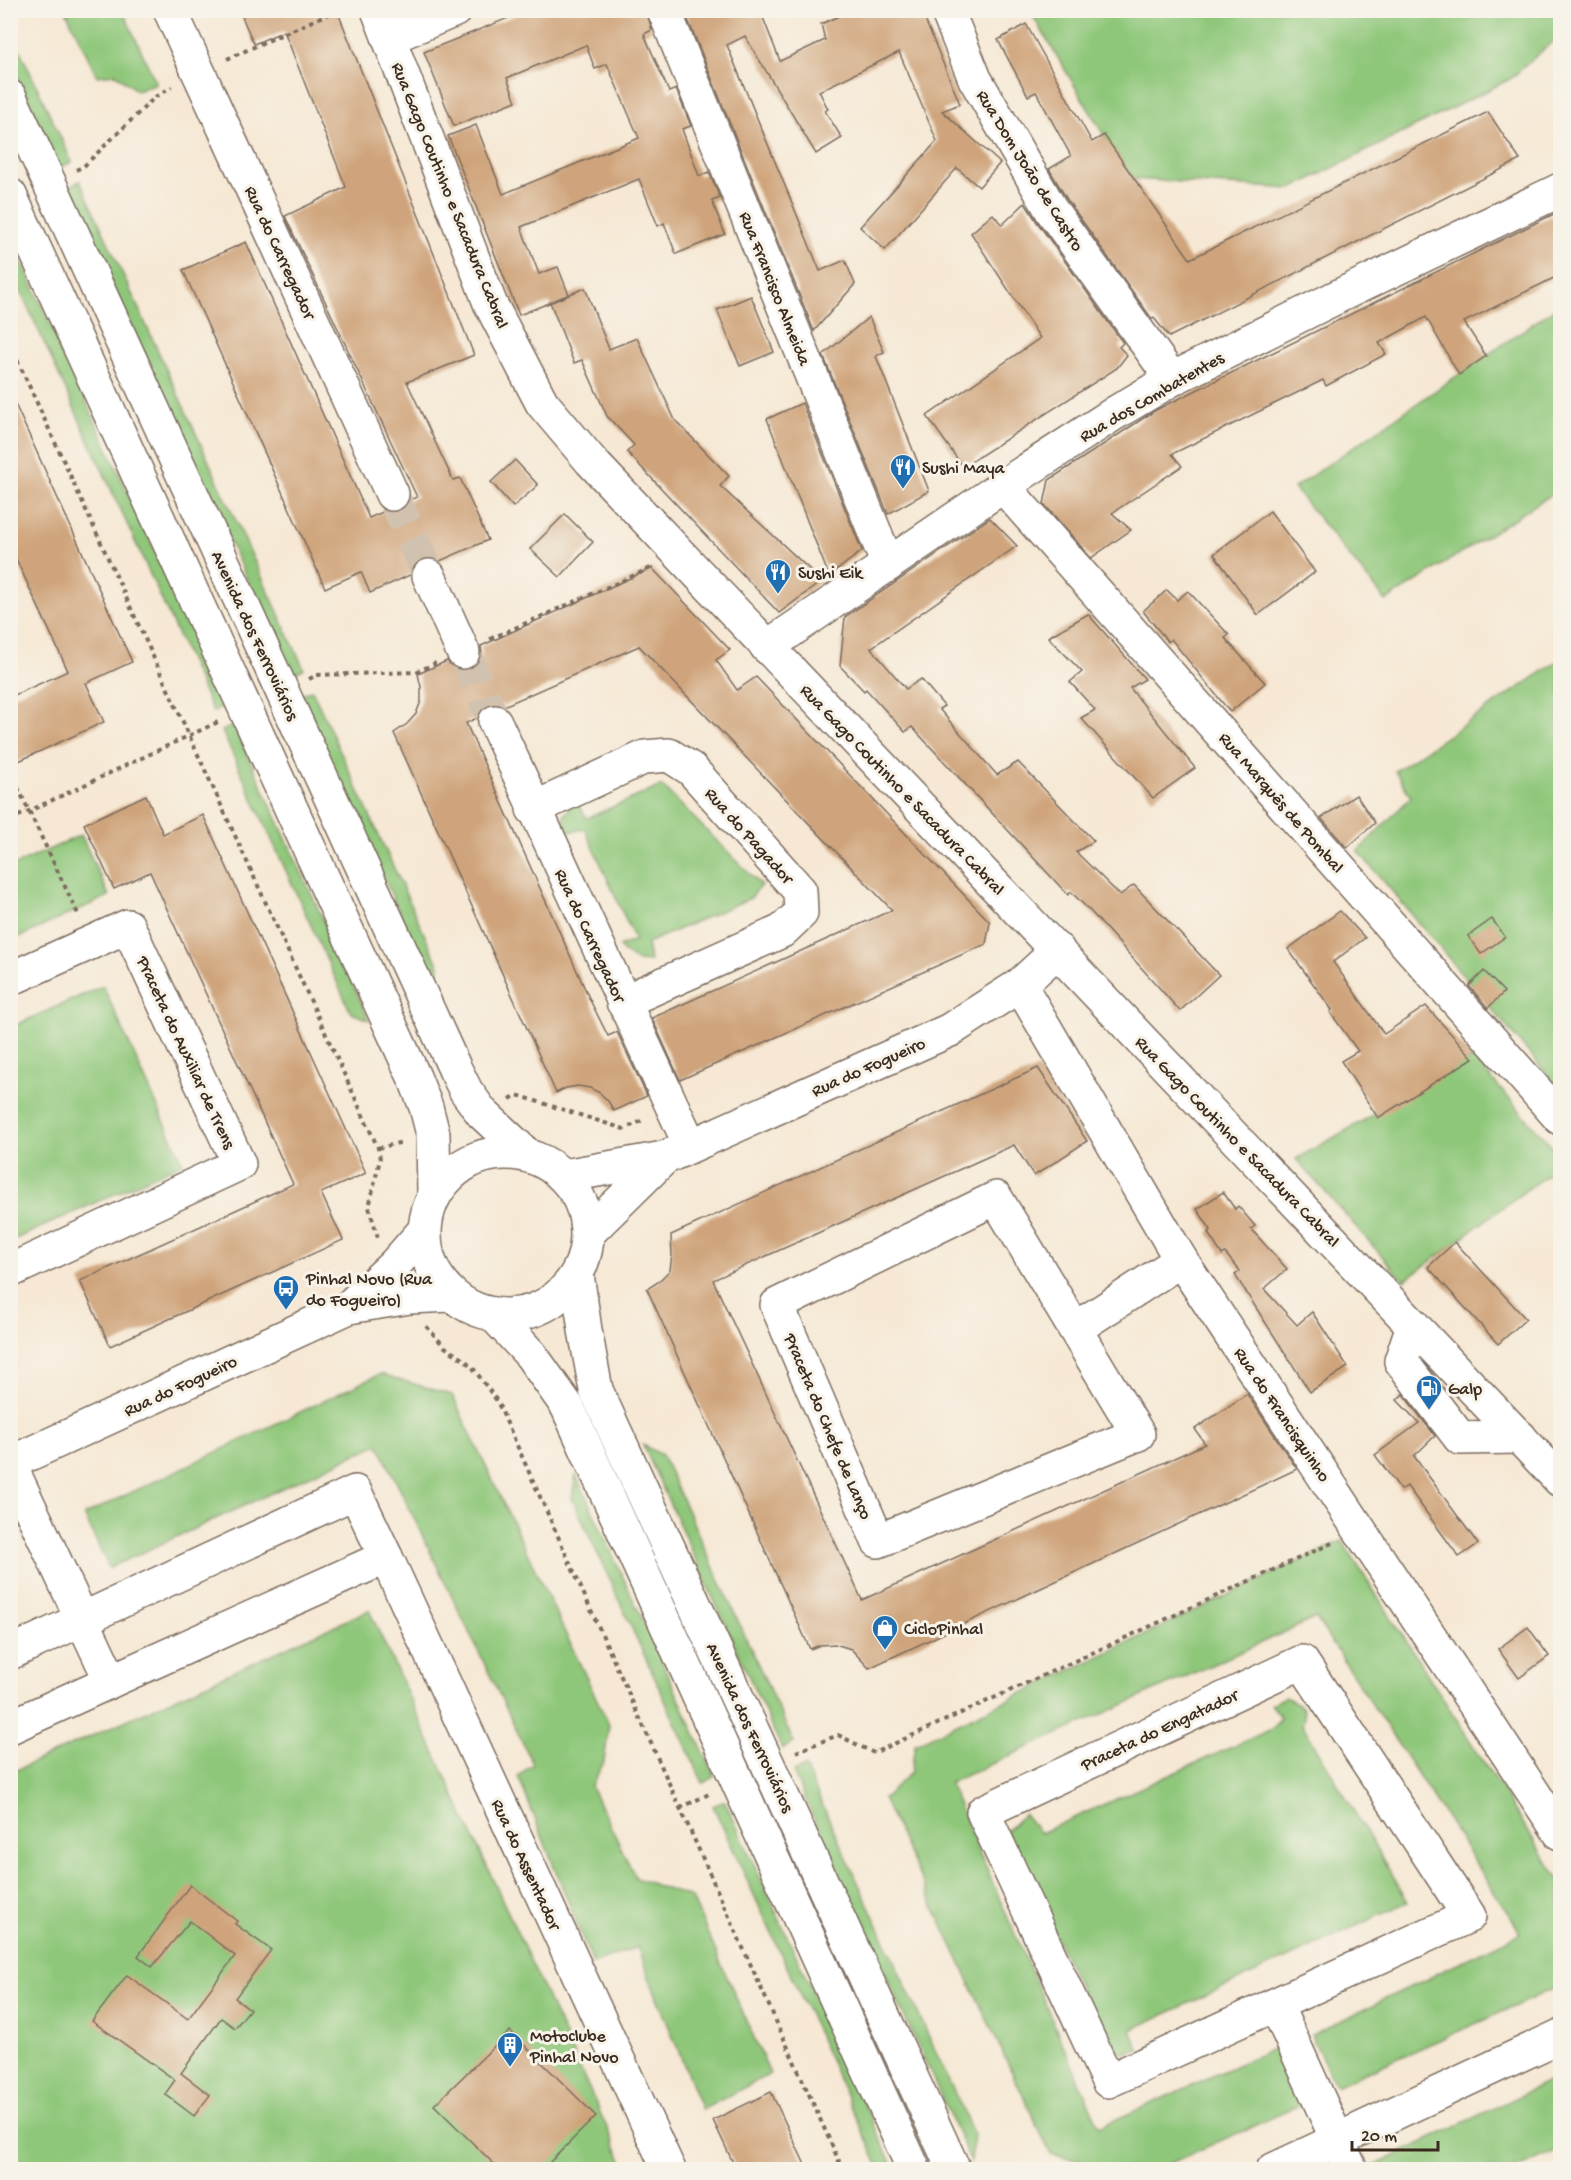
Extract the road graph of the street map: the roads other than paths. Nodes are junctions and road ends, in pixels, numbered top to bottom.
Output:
1 (170, 10) edge
2 (455, 10) edge
3 (664, 10) edge
4 (947, 10) edge
5 (383, 24) edge
6 (10, 97) edge
7 (1560, 190) edge
8 (10, 195) edge
9 (1172, 379) junction
10 (1003, 486) junction
11 (392, 494) tunnel mouth
12 (888, 565) junction
13 (429, 576) tunnel mouth
14 (767, 647) junction
15 (464, 652) tunnel mouth
16 (495, 723) tunnel mouth
17 (533, 809) junction
18 (1058, 951) junction
19 (10, 979) edge
20 (1020, 985) junction
21 (623, 1002) junction
22 (1560, 1118) edge
23 (677, 1152) junction
24 (527, 1155) junction
25 (564, 1176) junction
26 (434, 1194) junction
27 (424, 1231) junction
28 (588, 1233) junction
29 (1181, 1260) junction
30 (10, 1271) edge
31 (577, 1274) junction
32 (451, 1295) junction
33 (349, 1307) junction
34 (493, 1314) junction
35 (1413, 1325) junction
36 (1075, 1329) junction
37 (1520, 1437) junction
38 (10, 1464) edge
39 (1560, 1480) edge
40 (386, 1557) junction
41 (82, 1620) junction
42 (10, 1653) edge
43 (111, 1681) junction
44 (10, 1727) edge
45 (1560, 1833) edge
46 (1276, 2005) junction
47 (1560, 2036) edge
48 (1338, 2139) junction
49 (669, 2169) edge
50 (914, 2169) edge
51 (954, 2169) edge
52 (1273, 2169) edge
53 (1351, 2169) edge

1 - 11 street, Rua do Carregador
2 - 5 street
3 - 12 street, Rua Francisco Almeida
4 - 9 street, Rua Dom João de Castro
5 - 14 street, Rua Gago Coutinho e Sacadura Cabral
6 - 24 street, Avenida dos Ferroviários
7 - 9 street, Rua dos Combatentes
8 - 26 street, Avenida dos Ferroviários
9 - 10 street, Rua dos Combatentes
10 - 12 street, Rua dos Combatentes
10 - 22 street, Rua Marquês de Pombal
12 - 14 street, Rua dos Combatentes
13 - 15 street
14 - 18 street, Rua Gago Coutinho e Sacadura Cabral
16 - 17 street, Rua do Carregador
17 - 21 street, Rua do Carregador
17 - 21 street, Rua do Pagador
18 - 20 street, Rua do Fogueiro
18 - 35 street, Rua Gago Coutinho e Sacadura Cabral
19 - 30 street, Praceta do Auxiliar de Trens
20 - 23 street, Rua do Fogueiro
20 - 29 street, Rua do Francisquinho
21 - 23 street, Rua do Carregador
23 - 25 street, Rua do Fogueiro
23 - 28 street, Rua do Fogueiro
24 - 25 street, Avenida dos Ferroviários
24 - 26 street, Avenida dos Ferroviários
25 - 28 street, Avenida dos Ferroviários
26 - 27 street, Avenida dos Ferroviários
27 - 32 street, Avenida dos Ferroviários
27 - 33 street
28 - 31 street, Avenida dos Ferroviários
29 - 36 street
29 - 45 street, Rua do Francisquinho
31 - 34 street, Avenida dos Ferroviários
31 - 51 street, Avenida dos Ferroviários
32 - 33 street
32 - 34 street, Avenida dos Ferroviários
33 - 38 street, Rua do Fogueiro
34 - 50 street, Avenida dos Ferroviários
35 - 37 street, Rua Gago Coutinho e Sacadura Cabral
35 - 37 street
36 - 36 street, Praceta do Chefe de Lanço
37 - 39 street, Rua Gago Coutinho e Sacadura Cabral
38 - 41 street
40 - 41 street, Rua do Assentador
40 - 43 street
40 - 49 street, Rua do Assentador
41 - 42 street, Rua do Assentador
41 - 43 street
43 - 44 street
46 - 46 street, Praceta do Engatador
46 - 48 street
47 - 48 street
48 - 52 street
48 - 53 street

